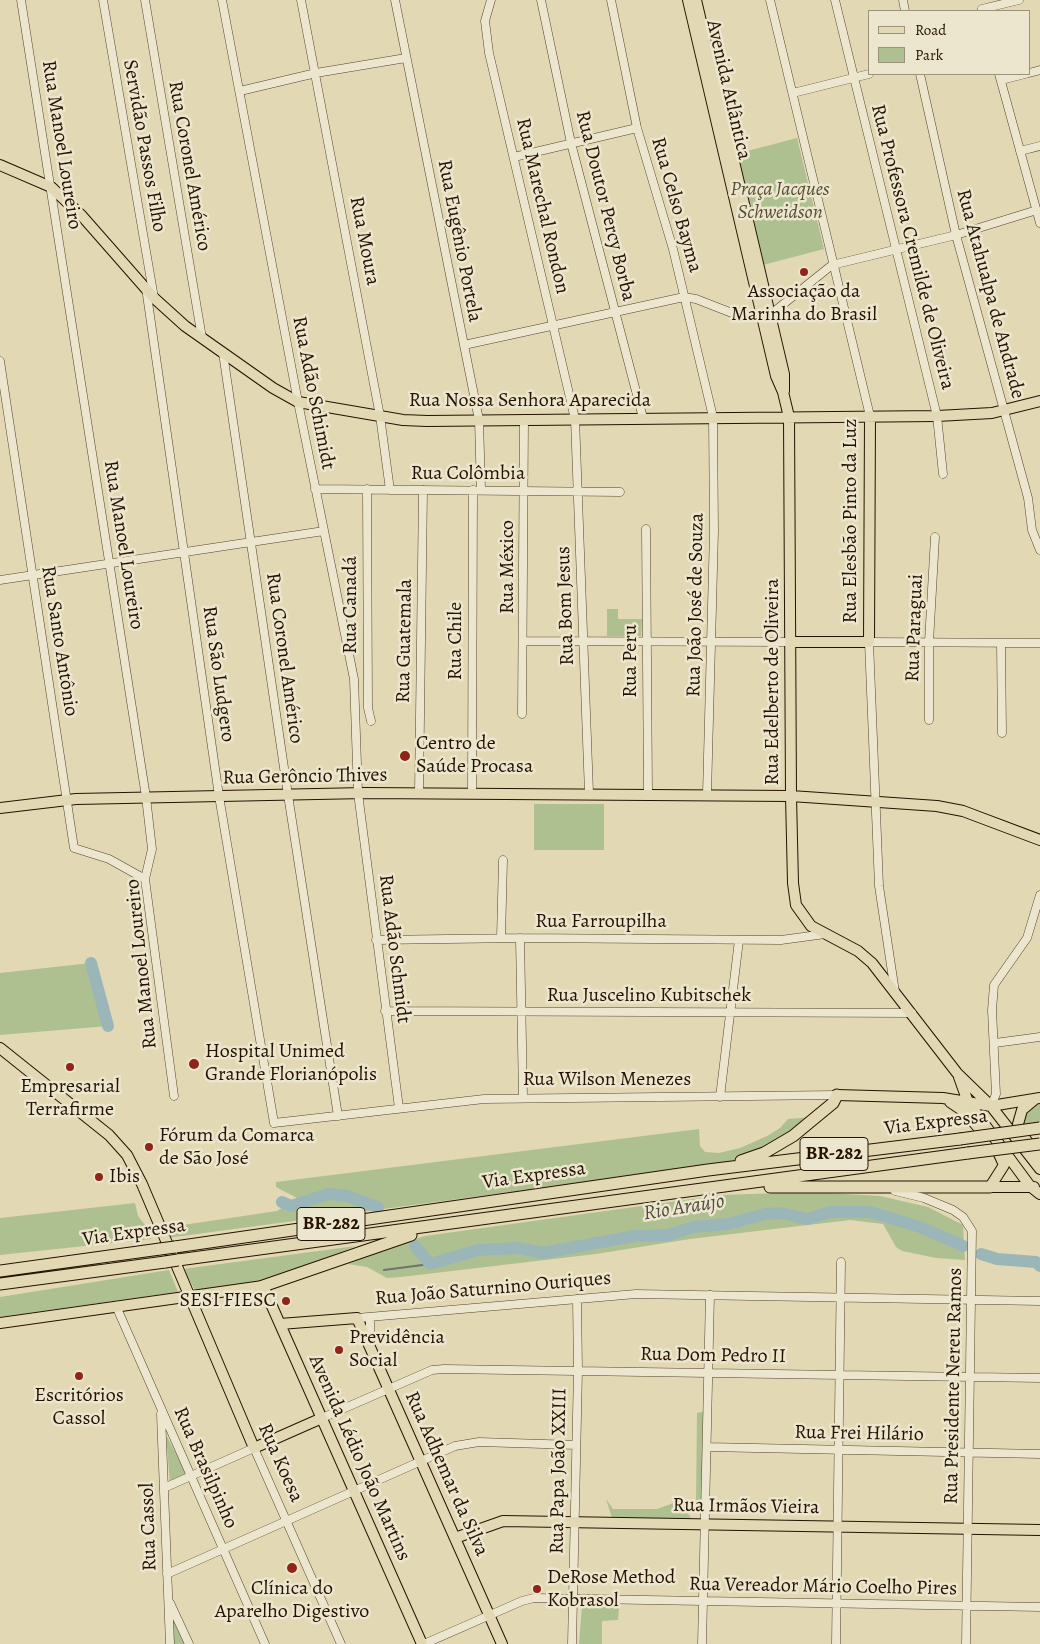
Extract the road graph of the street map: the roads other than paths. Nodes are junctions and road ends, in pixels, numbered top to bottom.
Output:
1 (21, 0) edge
2 (103, 0) edge
3 (144, 0) edge
4 (222, 0) edge
5 (301, 0) edge
6 (395, 0) edge
7 (491, 0) edge
8 (542, 0) edge
9 (611, 0) edge
10 (688, 0) edge
11 (696, 0) edge
12 (770, 0) edge
13 (835, 0) edge
14 (980, 0) edge
15 (1019, 0) edge
16 (982, 10) edge
17 (406, 58) junction
18 (316, 73) junction
19 (868, 74) edge
20 (920, 75) edge
21 (1017, 75) edge
22 (1000, 77) edge
23 (853, 78) junction
24 (240, 91) junction
25 (794, 93) junction
26 (721, 120) junction
27 (637, 128) junction
28 (571, 143) junction
29 (1040, 146) edge
30 (1020, 150) junction
31 (514, 157) junction
32 (0, 165) edge
33 (51, 186) junction
34 (1036, 210) junction
35 (1040, 220) edge
36 (956, 234) junction
37 (896, 249) junction
38 (832, 265) junction
39 (146, 288) junction
40 (684, 297) junction
41 (154, 298) junction
42 (616, 314) junction
43 (767, 316) junction
44 (553, 326) junction
45 (202, 338) junction
46 (464, 345) junction
47 (223, 353) junction
48 (0, 361) edge
49 (1040, 401) edge
50 (298, 402) junction
51 (1004, 410) junction
52 (380, 416) junction
53 (870, 416) junction
54 (937, 416) junction
55 (713, 417) junction
56 (788, 417) junction
57 (643, 418) junction
58 (524, 419) junction
59 (575, 419) junction
60 (479, 420) junction
61 (943, 474) dead end
62 (315, 489) junction
63 (367, 489) junction
64 (390, 490) junction
65 (423, 490) junction
66 (477, 490) junction
67 (524, 491) junction
68 (578, 491) junction
69 (620, 492) dead end
70 (646, 529) dead end
71 (324, 532) junction
72 (935, 537) dead end
73 (251, 542) junction
74 (1040, 550) edge
75 (184, 552) junction
76 (110, 564) junction
77 (33, 575) junction
78 (0, 580) edge
79 (524, 641) junction
80 (583, 642) junction
81 (647, 642) junction
82 (712, 642) junction
83 (790, 642) junction
84 (870, 642) junction
85 (929, 642) junction
86 (1001, 642) junction
87 (1040, 643) edge
88 (368, 678) junction
89 (354, 679) junction
90 (522, 714) dead end
91 (929, 720) dead end
92 (371, 721) dead end
93 (1002, 733) dead end
94 (419, 792) junction
95 (472, 792) junction
96 (358, 793) junction
97 (589, 793) junction
98 (648, 793) junction
99 (707, 794) junction
100 (288, 795) junction
101 (219, 796) junction
102 (791, 796) junction
103 (146, 797) junction
104 (68, 799) junction
105 (876, 800) junction
106 (0, 808) edge
107 (1040, 840) edge
108 (502, 860) dead end
109 (145, 879) junction
110 (1040, 896) edge
111 (825, 934) junction
112 (500, 938) junction
113 (520, 938) junction
114 (376, 940) junction
115 (738, 940) junction
116 (895, 992) junction
117 (385, 1011) junction
118 (521, 1011) junction
119 (729, 1012) junction
120 (912, 1013) junction
121 (1040, 1037) edge
122 (995, 1043) junction
123 (0, 1048) edge
124 (957, 1073) junction
125 (964, 1090) junction
126 (837, 1095) junction
127 (174, 1096) dead end
128 (523, 1097) junction
129 (720, 1097) junction
130 (943, 1098) junction
131 (1037, 1099) edge
132 (968, 1102) junction
133 (991, 1106) junction
134 (399, 1108) junction
135 (338, 1116) junction
136 (981, 1121) junction
137 (274, 1124) joint
138 (1040, 1128) edge
139 (1040, 1144) edge
140 (1039, 1164) edge
141 (708, 1170) junction
142 (734, 1186) junction
143 (990, 1187) junction
144 (1035, 1187) edge
145 (883, 1188) junction
146 (1040, 1194) edge
147 (441, 1226) junction
148 (841, 1262) dead end
149 (0, 1266) edge
150 (35, 1266) junction
151 (0, 1271) edge
152 (40, 1278) junction
153 (0, 1284) edge
154 (264, 1286) junction
155 (0, 1290) edge
156 (710, 1295) junction
157 (187, 1296) junction
158 (841, 1298) junction
159 (576, 1299) junction
160 (972, 1300) junction
161 (1040, 1301) edge
162 (116, 1306) junction
163 (358, 1318) junction
164 (370, 1320) dead end
165 (0, 1323) edge
166 (280, 1324) junction
167 (370, 1344) junction
168 (578, 1370) junction
169 (708, 1372) junction
170 (840, 1374) junction
171 (971, 1377) junction
172 (1040, 1378) edge
173 (389, 1389) junction
174 (161, 1408) junction
175 (322, 1418) junction
176 (576, 1445) junction
177 (706, 1447) junction
178 (254, 1448) junction
179 (838, 1450) junction
180 (969, 1453) junction
181 (1040, 1454) edge
182 (421, 1461) junction
183 (191, 1476) junction
184 (164, 1488) junction
185 (354, 1490) junction
186 (286, 1521) junction
187 (575, 1521) junction
188 (705, 1524) junction
189 (837, 1526) junction
190 (968, 1529) junction
191 (1040, 1530) edge
192 (455, 1538) junction
193 (223, 1549) junction
194 (167, 1574) junction
195 (168, 1599) junction
196 (573, 1599) junction
197 (703, 1601) junction
198 (836, 1604) junction
199 (967, 1606) junction
200 (1040, 1607) edge
201 (489, 1615) junction
202 (170, 1644) edge
203 (188, 1644) edge
204 (265, 1644) edge
205 (341, 1644) edge
206 (423, 1644) edge
207 (502, 1644) edge
208 (572, 1644) edge
209 (702, 1644) edge
210 (836, 1644) edge
211 (966, 1644) edge

1 - 33 street, Rua Manoel Loureiro
2 - 41 street, Servidão Passos Filho
3 - 45 street, Rua Coronel Américo
4 - 24 street, Rua Adão Schimidt
5 - 18 street, Rua Moura
6 - 17 street, Rua Eugênio Portela
7 - 31 street, Rua Marechal Rondon
8 - 28 street, Rua Doutor Percy Borba
9 - 27 street, Rua Celso Bayma
10 - 26 main road, Avenida Atlântica
11 - 26 main road, Avenida Atlântica
12 - 25 street, Rua Elesbão Pinto da Luz
13 - 23 street, Rua Professora Cremilde de Oliveira
14 - 16 street
15 - 16 street
17 - 18 street
17 - 46 street, Rua Eugênio Portela
18 - 24 street
18 - 52 street, Rua Moura
19 - 23 street
20 - 36 street, Rua Atahualpa de Andrade
21 - 22 street
22 - 30 street
23 - 25 street
23 - 37 street, Rua Professora Cremilde de Oliveira
24 - 50 street, Rua Adão Schimidt
25 - 38 street, Rua Elesbão Pinto da Luz
26 - 43 main road, Avenida Atlântica
27 - 28 street
27 - 40 street, Rua Celso Bayma
28 - 31 street
28 - 42 street, Rua Doutor Percy Borba
29 - 30 street
30 - 34 street
31 - 44 street, Rua Marechal Rondon
32 - 33 main road, Rua Nossa Senhora Aparecida
33 - 39 main road, Rua Nossa Senhora Aparecida
33 - 76 street, Rua Manoel Loureiro
34 - 35 street
34 - 36 street
36 - 37 street
36 - 51 street, Rua Atahualpa de Andrade
37 - 38 street
37 - 54 street, Rua Professora Cremilde de Oliveira
38 - 43 street
38 - 53 street, Rua Elesbão Pinto da Luz
39 - 41 main road, Rua Nossa Senhora Aparecida
39 - 75 street, Rua São Ludgero
40 - 42 street
40 - 43 street
40 - 55 street, Rua Celso Bayma
41 - 45 main road, Rua Nossa Senhora Aparecida
42 - 44 street
42 - 57 street, Rua Doutor Percy Borba
43 - 56 main road, Avenida Atlântica
44 - 46 street
44 - 59 street, Rua Marechal Rondon
45 - 47 main road, Rua Nossa Senhora Aparecida
46 - 60 street, Rua Eugênio Portela
47 - 50 main road, Rua Nossa Senhora Aparecida
47 - 73 street, Rua Coronel Américo
48 - 77 street, Rua Santo Antônio
49 - 51 main road, Rua Nossa Senhora Aparecida
50 - 52 main road, Rua Nossa Senhora Aparecida
50 - 62 street, Rua Adão Schimidt
51 - 54 main road, Rua Nossa Senhora Aparecida
51 - 74 street, Rua Atahualpa de Andrade
52 - 60 main road, Rua Nossa Senhora Aparecida
52 - 64 street, Rua Moura
53 - 54 main road, Rua Nossa Senhora Aparecida
53 - 56 main road, Rua Nossa Senhora Aparecida
53 - 84 main road, Rua Elesbão Pinto da Luz
54 - 61 street, Rua Professora Cremilde de Oliveira
55 - 56 main road, Rua Nossa Senhora Aparecida
55 - 57 main road, Rua Nossa Senhora Aparecida
55 - 82 street, Rua João José de Souza
56 - 83 main road, Rua Edelberto de Oliveira
57 - 59 main road, Rua Nossa Senhora Aparecida
58 - 59 main road, Rua Nossa Senhora Aparecida
58 - 60 main road, Rua Nossa Senhora Aparecida
58 - 67 street, Rua México
59 - 68 street, Rua Bom Jesus
60 - 66 street, Rua Eugênio Portela
62 - 63 street, Rua Colômbia
62 - 71 street, Rua Adão Schimidt
63 - 64 street, Rua Colômbia
63 - 88 street, Rua Canadá
64 - 65 street, Rua Colômbia
65 - 66 street, Rua Colômbia
65 - 94 street, Rua Guatemala
66 - 67 street, Rua Colômbia
66 - 95 street, Rua Chile
67 - 68 street, Rua Colômbia
67 - 79 street, Rua México
68 - 69 street, Rua Colômbia
68 - 80 street, Rua Bom Jesus
70 - 81 street, Rua Peru
71 - 73 street
71 - 89 street, Rua Adão Schimidt
72 - 85 street, Rua Paraguai
73 - 75 street
73 - 100 street, Rua Coronel Américo
75 - 76 street
75 - 101 street, Rua São Ludgero
76 - 77 street
76 - 103 street, Rua Manoel Loureiro
77 - 78 street
77 - 104 street, Rua Santo Antônio
79 - 80 street
79 - 90 street, Rua México
80 - 81 street
80 - 97 street, Rua Bom Jesus
81 - 82 street
81 - 98 street, Rua Peru
82 - 83 street
82 - 99 street, Rua João José de Souza
83 - 84 main road
83 - 102 main road, Rua Edelberto de Oliveira
84 - 85 street
84 - 105 street, Rua Elesbão Pinto da Luz
85 - 86 street
85 - 91 street, Rua Paraguai
86 - 87 street
86 - 93 street
88 - 89 street
88 - 92 street, Rua Canadá
89 - 96 street, Rua Adão Schimidt
94 - 95 main road, Rua Gerôncio Thives
94 - 96 main road, Rua Gerôncio Thives
95 - 97 main road, Rua Gerôncio Thives
96 - 100 main road, Rua Gerôncio Thives
96 - 114 street, Rua Adão Schmidt
97 - 98 main road, Rua Gerôncio Thives
98 - 99 main road, Rua Gerôncio Thives
99 - 102 main road, Rua Gerôncio Thives
100 - 101 main road, Rua Gerôncio Thives
100 - 135 street, Rua Coronel Américo
101 - 103 main road, Rua Gerôncio Thives
101 - 137 street, Rua São Ludgero
102 - 105 main road, Rua Gerôncio Thives
102 - 111 main road, Rua Edelberto de Oliveira
103 - 104 main road, Rua Gerôncio Thives
103 - 109 street, Rua Manoel Loureiro
104 - 106 main road, Rua Gerôncio Thives
104 - 109 street, Rua Santo Antônio
105 - 107 main road, Rua Gerôncio Thives
105 - 116 street, Rua Elesbão Pinto da Luz
108 - 112 street
109 - 127 street, Rua Manoel Loureiro
110 - 122 street
111 - 115 street, Rua Farroupilha
111 - 116 main road, Rua Edelberto de Oliveira
112 - 113 street, Rua Farroupilha
112 - 114 street, Rua Farroupilha
113 - 115 street, Rua Farroupilha
113 - 118 street
114 - 117 street, Rua Adão Schmidt
115 - 119 street
116 - 120 main road, Rua Edelberto de Oliveira
117 - 118 street, Rua Juscelino Kubitschek
117 - 134 street, Rua Adão Schmidt
118 - 119 street, Rua Juscelino Kubitschek
118 - 128 street
119 - 120 street, Rua Juscelino Kubitschek
119 - 129 street
120 - 124 main road, Rua Edelberto de Oliveira
121 - 122 street
122 - 133 street
123 - 157 main road, Rua Koesa
124 - 125 main road
124 - 133 main road
125 - 130 main road, Rua Wilson Menezes
125 - 132 main road
126 - 129 street, Rua Wilson Menezes
126 - 130 main road, Rua Wilson Menezes
126 - 141 highway
128 - 129 street, Rua Wilson Menezes
128 - 134 street, Rua Wilson Menezes
130 - 132 main road, Rua Wilson Menezes
130 - 143 main road
131 - 133 main road, Rua Wilson Menezes
131 - 140 main road
132 - 133 main road, Rua Wilson Menezes
132 - 136 main road
133 - 136 main road
133 - 140 main road
134 - 135 street, Rua Wilson Menezes
135 - 137 street, Rua Wilson Menezes
136 - 144 main road
138 - 141 highway, Via Expressa / BR-282, bridge
139 - 142 highway, Via Expressa / BR-282, bridge
140 - 144 main road
141 - 150 highway, Via Expressa / BR-282, bridge
142 - 145 highway
142 - 147 highway, Via Expressa / BR-282
143 - 144 main road
143 - 145 highway
144 - 146 main road
145 - 160 street, Rua Presidente Nereu Ramos
147 - 152 highway, Via Expressa / BR-282, bridge
147 - 154 highway
148 - 158 street
149 - 150 highway
150 - 151 highway
152 - 153 highway
152 - 155 highway
154 - 157 main road
154 - 166 main road, Avenida Lédio João Martins
156 - 158 street, Rua João Saturnino Ouriques
156 - 159 street, Rua João Saturnino Ouriques
156 - 169 street
157 - 162 main road
157 - 178 main road, Rua Koesa
158 - 160 street, Rua João Saturnino Ouriques
158 - 170 street
159 - 163 street, Rua João Saturnino Ouriques
159 - 168 street, Rua Papa João XXIII
160 - 161 street, Rua João Saturnino Ouriques
160 - 171 street, Rua Presidente Nereu Ramos
162 - 165 main road
162 - 174 street, Rua Brasilpinho
163 - 166 main road, Rua João Saturnino Ouriques
163 - 167 main road, Rua Adhemar da Silva
164 - 167 street
166 - 175 main road, Avenida Lédio João Martins
167 - 173 main road, Rua Adhemar da Silva
168 - 169 street, Rua Dom Pedro II
168 - 173 street, Rua Dom Pedro II
168 - 176 street, Rua Papa João XXIII
169 - 170 street, Rua Dom Pedro II
169 - 177 street
170 - 171 street, Rua Dom Pedro II
170 - 179 street
171 - 172 street, Rua Dom Pedro II
171 - 180 street, Rua Presidente Nereu Ramos
173 - 175 street, Rua Dom Pedro II
173 - 182 main road, Rua Adhemar da Silva
174 - 183 street, Rua Brasilpinho
174 - 184 street, Rua Cassol
175 - 178 main road
175 - 185 main road, Avenida Lédio João Martins
176 - 182 street
176 - 187 street, Rua Papa João XXIII
177 - 179 street, Rua Frei Hilário
177 - 188 street
178 - 183 street
178 - 186 street, Rua Koesa
179 - 180 street, Rua Frei Hilário
179 - 189 street
180 - 181 street, Rua Frei Hilário
180 - 190 street, Rua Presidente Nereu Ramos
182 - 185 street
182 - 192 main road, Rua Adhemar da Silva
183 - 184 street
183 - 193 street, Rua Brasilpinho
184 - 194 street, Rua Cassol
185 - 186 street
185 - 206 main road, Avenida Lédio João Martins
186 - 193 street
186 - 205 street, Rua Koesa
187 - 188 main road, Rua Irmãos Vieira
187 - 192 main road, Rua Irmãos Vieira
187 - 196 street, Rua Papa João XXIII
188 - 189 main road, Rua Irmãos Vieira
188 - 197 street
189 - 190 main road, Rua Irmãos Vieira
189 - 198 street
190 - 191 main road, Rua Irmãos Vieira
190 - 199 street, Rua Presidente Nereu Ramos
192 - 201 main road, Rua Adhemar da Silva
193 - 194 street
193 - 204 street, Rua Brasilpinho
194 - 195 street, Rua Cassol
195 - 202 street, Rua Cassol
195 - 203 street
196 - 197 street, Rua Vereador Mário Coelho Pires
196 - 201 street, Rua Vereador Mário Coelho Pires
196 - 208 street, Rua Papa João XXIII
197 - 198 street, Rua Vereador Mário Coelho Pires
197 - 209 street
198 - 199 street, Rua Vereador Mário Coelho Pires
198 - 210 street
199 - 200 street, Rua Vereador Mário Coelho Pires
199 - 211 street, Rua Presidente Nereu Ramos
201 - 206 street, Rua Vereador Mário Coelho Pires
201 - 207 main road, Rua Adhemar da Silva

